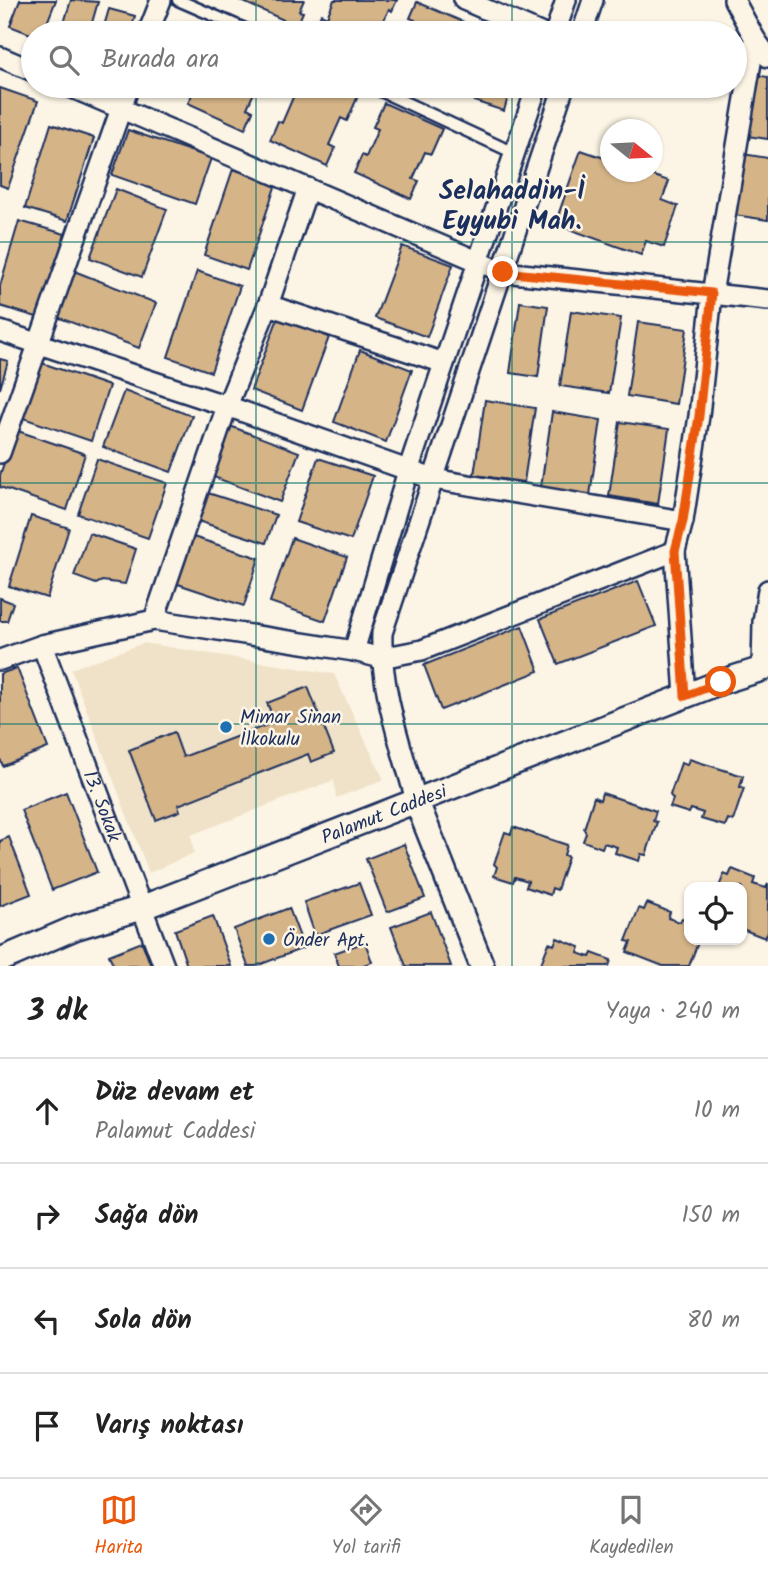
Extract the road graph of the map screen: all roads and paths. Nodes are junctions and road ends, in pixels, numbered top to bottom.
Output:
1 (161, 0) edge
2 (178, 0) edge
3 (464, 0) edge
4 (566, 0) edge
5 (593, 0) edge
6 (734, 0) edge
7 (153, 21) edge
8 (226, 21) edge
9 (512, 21) edge
10 (559, 21) edge
11 (586, 21) edge
12 (745, 21) edge
13 (747, 24) edge
14 (755, 39) junction
15 (0, 57) edge
16 (768, 57) edge
17 (21, 66) edge
18 (747, 86) edge
19 (96, 98) edge
20 (124, 98) edge
21 (396, 98) edge
22 (533, 98) edge
23 (560, 98) edge
24 (745, 98) edge
25 (120, 108) junction
26 (514, 153) junction
27 (308, 188) junction
28 (477, 261) junction
29 (503, 272) junction
30 (712, 293) junction
31 (768, 300) edge
32 (268, 304) junction
33 (0, 331) edge
34 (39, 344) junction
35 (444, 363) junction
36 (227, 406) junction
37 (0, 453) edge
38 (408, 471) junction
39 (433, 479) junction
40 (683, 521) junction
41 (675, 551) junction
42 (768, 590) edge
43 (154, 620) junction
44 (42, 645) junction
45 (354, 651) junction
46 (382, 658) junction
47 (0, 660) edge
48 (765, 668) edge
49 (685, 696) junction
50 (416, 800) junction
51 (141, 908) junction
52 (0, 960) edge
53 (164, 966) edge
54 (482, 966) edge

1 - 7 street
2 - 8 lane
3 - 9 street
4 - 10 street
5 - 11 street
6 - 12 street
13 - 14 street
14 - 16 street
14 - 18 street
15 - 17 street
19 - 25 street
20 - 25 street
21 - 26 lane
22 - 26 street
23 - 29 street
24 - 30 street
25 - 27 street
25 - 34 street
26 - 28 street
27 - 28 street
27 - 32 street
28 - 29 street
28 - 35 street
29 - 30 street
29 - 39 street
30 - 31 street
30 - 40 street
32 - 35 street
32 - 36 street
33 - 34 street
34 - 36 street
34 - 37 street
35 - 38 street
36 - 38 street
36 - 43 street
38 - 39 street
38 - 45 street
39 - 40 street
39 - 46 street
40 - 41 street
41 - 46 street
41 - 49 street
42 - 48 street
43 - 44 street
43 - 45 street
44 - 47 street
44 - 51 street, 13. Sokak
45 - 46 street
46 - 50 street
48 - 49 street, Palamut Caddesi
49 - 50 street, Palamut Caddesi
50 - 51 street, Palamut Caddesi
50 - 54 street
51 - 52 street, Palamut Caddesi
51 - 53 street, 13. Sokak

